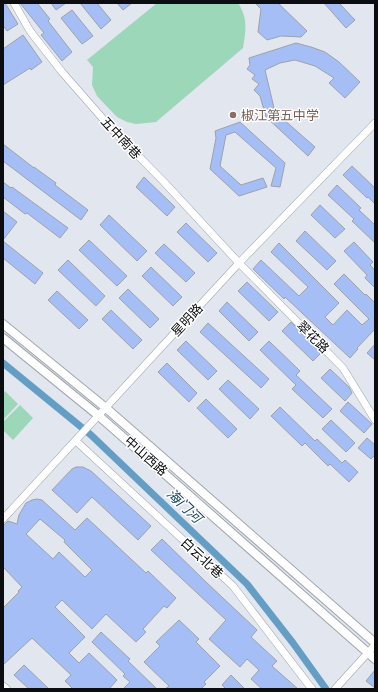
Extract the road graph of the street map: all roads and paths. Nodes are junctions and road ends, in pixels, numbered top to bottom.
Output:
1 (14, 3) edge
2 (375, 124) edge
3 (239, 263) junction
4 (3, 324) edge
5 (3, 338) edge
6 (106, 408) junction
7 (98, 418) junction
8 (375, 420) edge
9 (76, 441) junction
10 (3, 519) edge
11 (375, 644) edge
12 (372, 656) edge
13 (3, 686) edge
14 (337, 686) edge
15 (7, 689) edge
16 (312, 689) edge

1 - 3 street, 五中南巷
2 - 3 street, 星明路
3 - 6 street, 星明路
3 - 8 street, 翠花路
4 - 6 main road, 中山西路
5 - 7 main road, 中山西路
6 - 7 street, 星明路
6 - 11 main road, 中山西路
7 - 9 street, 星明路
7 - 12 main road, 中山西路
9 - 10 street, 星明路
9 - 16 street, 白云北巷
11 - 12 street
12 - 14 street
13 - 15 street

